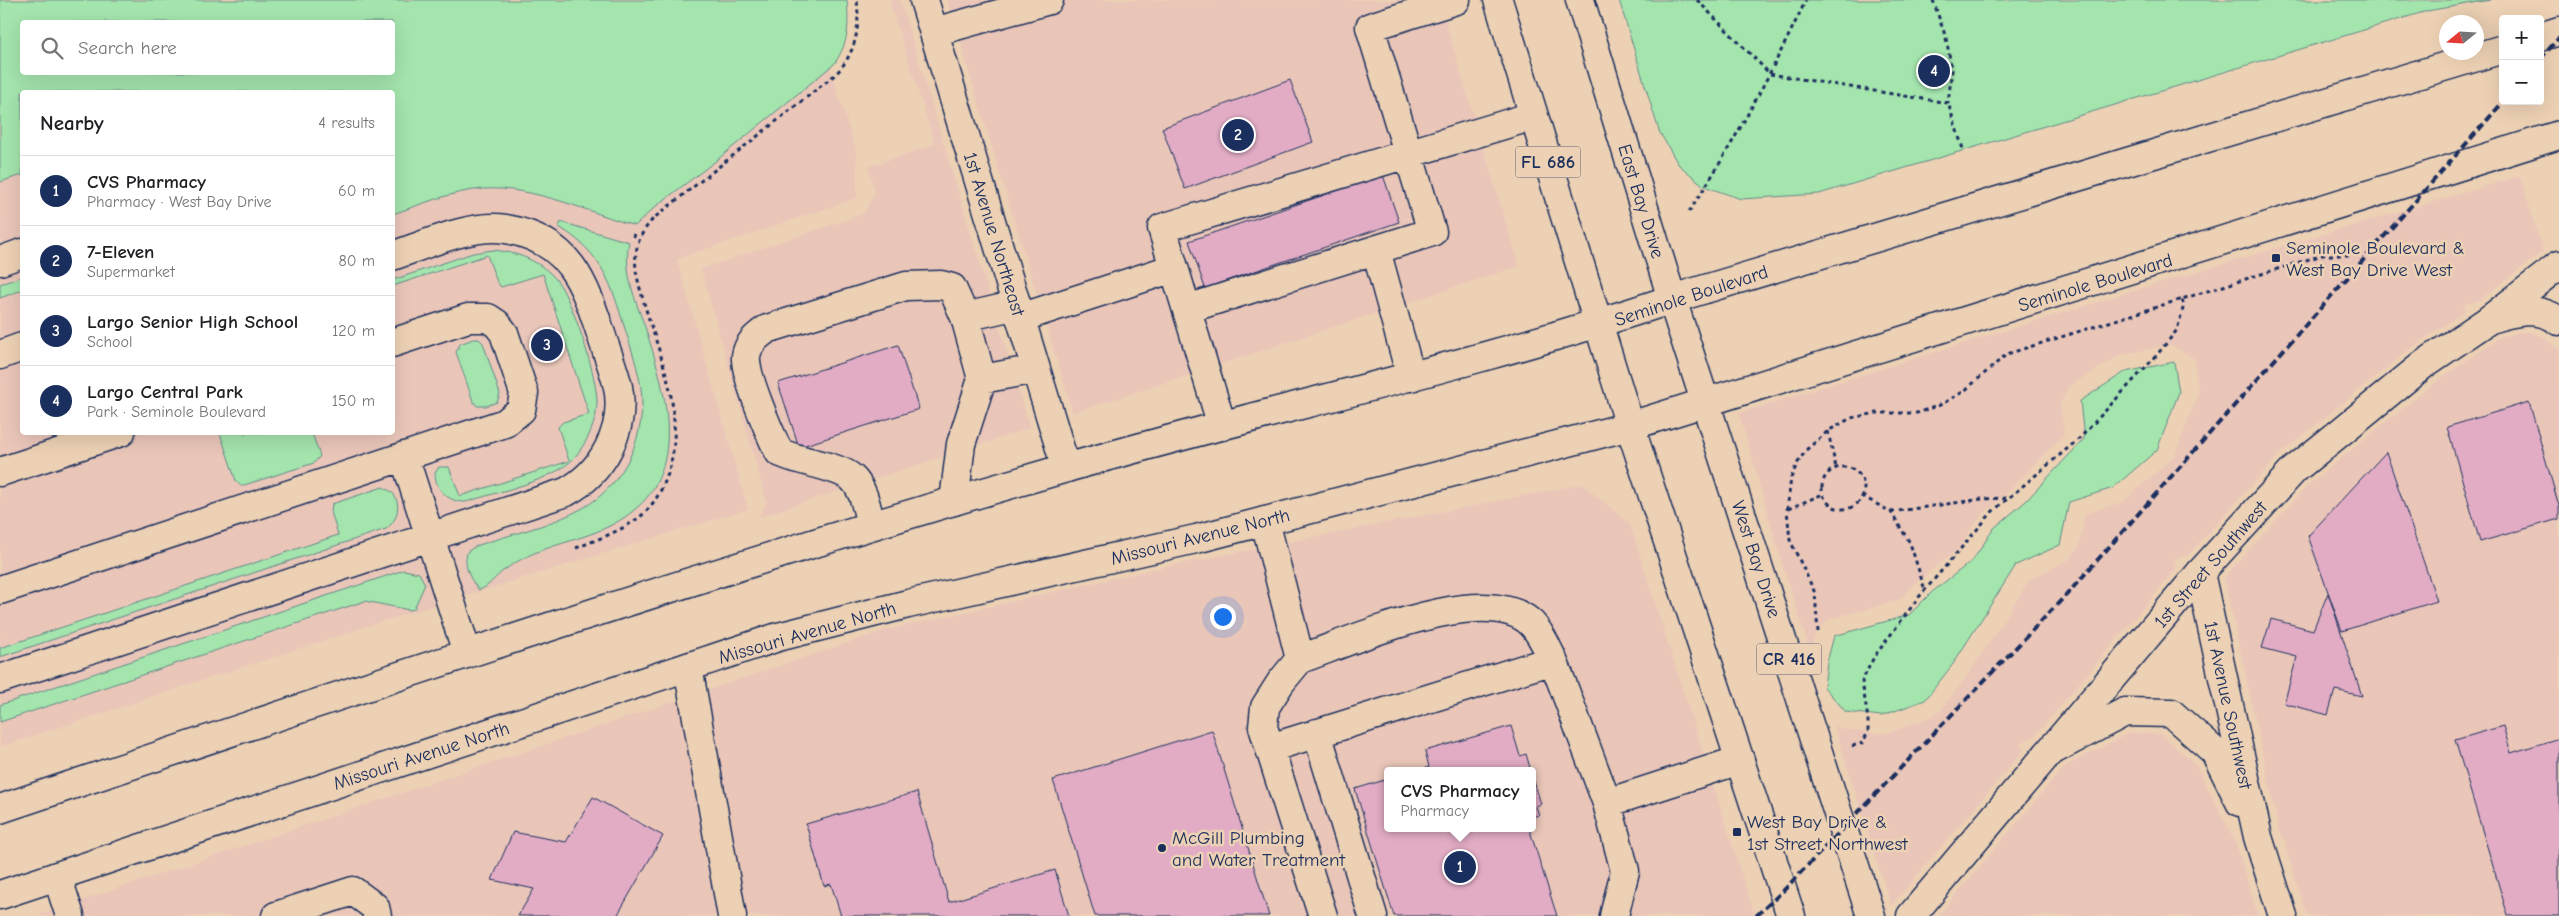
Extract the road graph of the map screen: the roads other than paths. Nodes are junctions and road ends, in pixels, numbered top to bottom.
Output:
1 (924, 0) edge
2 (1049, 0) edge
3 (1456, 0) edge
4 (1498, 0) edge
5 (1580, 0) edge
6 (2559, 31) edge
7 (934, 32) junction
8 (2544, 36) edge
9 (2499, 50) edge
10 (1533, 116) junction
11 (2559, 135) edge
12 (1408, 154) junction
13 (1376, 250) junction
14 (20, 254) edge
15 (395, 255) edge
16 (0, 261) edge
17 (2559, 265) edge
18 (1174, 268) junction
19 (1672, 299) junction
20 (1187, 309) junction
21 (1019, 311) junction
22 (966, 317) junction
23 (2490, 319) junction
24 (2559, 321) edge
25 (1598, 324) junction
26 (395, 342) edge
27 (20, 348) edge
28 (0, 355) edge
29 (1036, 369) junction
30 (1411, 377) junction
31 (982, 380) junction
32 (1706, 402) junction
33 (1222, 426) junction
34 (1630, 426) junction
35 (112, 435) edge
36 (404, 456) junction
37 (1066, 468) junction
38 (0, 472) edge
39 (954, 501) junction
40 (1265, 521) junction
41 (871, 525) junction
42 (430, 536) junction
43 (2200, 573) junction
44 (0, 590) edge
45 (467, 654) junction
46 (1300, 659) junction
47 (1552, 660) junction
48 (688, 667) junction
49 (0, 679) edge
50 (1317, 733) junction
51 (1270, 748) junction
52 (2051, 751) junction
53 (1740, 760) junction
54 (1607, 802) junction
55 (0, 809) edge
56 (2258, 837) junction
57 (57, 876) junction
58 (0, 895) edge
59 (70, 916) edge
60 (276, 916) edge
61 (377, 916) edge
62 (732, 916) edge
63 (1323, 916) edge
64 (1373, 916) edge
65 (1614, 916) edge
66 (1791, 916) edge
67 (1871, 916) edge
68 (1911, 916) edge
69 (2282, 916) edge

1 - 7 main road, 1st Avenue Northeast
2 - 7 main road
3 - 12 main road
4 - 10 main road, FL 686
5 - 19 main road, East Bay Drive
6 - 8 main road
7 - 21 main road, 1st Avenue Northeast
9 - 19 main road, Seminole Boulevard
10 - 12 main road
10 - 25 main road, FL 686
11 - 32 main road, Seminole Boulevard
12 - 13 main road
12 - 18 main road
13 - 20 main road
13 - 30 main road
14 - 16 main road
15 - 42 main road
17 - 23 main road, 1st Street Southwest
18 - 20 main road
18 - 21 main road
19 - 25 main road, Seminole Boulevard
19 - 32 main road, East Bay Drive
20 - 33 main road
21 - 22 main road
21 - 29 main road, 1st Avenue Northeast
22 - 31 main road
22 - 41 main road
23 - 24 main road
23 - 43 main road, 1st Street Southwest
25 - 30 main road
25 - 34 main road, FL 686
26 - 36 main road
27 - 28 main road
29 - 31 main road
29 - 37 main road, 1st Avenue Northeast
30 - 33 main road
31 - 39 main road
32 - 34 main road, Seminole Boulevard
32 - 67 main road, West Bay Drive / CR 416
33 - 37 main road
34 - 40 main road, Missouri Avenue North
34 - 53 main road
35 - 38 main road
36 - 42 main road
36 - 44 main road
37 - 39 main road
39 - 41 main road
40 - 46 main road
40 - 48 main road, Missouri Avenue North
41 - 45 main road
42 - 45 main road
42 - 49 main road
43 - 52 main road, 1st Street Southwest
43 - 56 main road, 1st Avenue Southwest
45 - 55 main road
46 - 47 main road
46 - 51 main road
47 - 50 main road
47 - 54 main road
48 - 57 main road, Missouri Avenue North
48 - 62 main road
50 - 51 main road
50 - 64 main road
51 - 63 main road
52 - 56 main road, 1st Avenue Southwest
52 - 68 main road, 1st Street Southwest
53 - 54 main road
53 - 66 main road
54 - 65 main road
56 - 69 main road, 1st Avenue Southwest
57 - 58 main road, Missouri Avenue North
57 - 59 main road
60 - 61 main road

